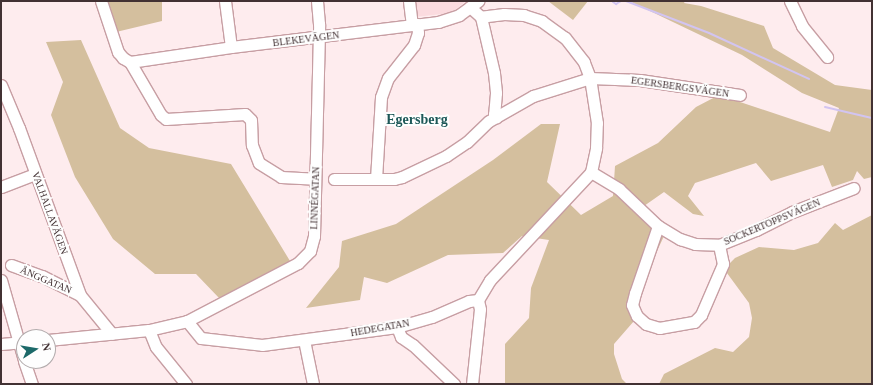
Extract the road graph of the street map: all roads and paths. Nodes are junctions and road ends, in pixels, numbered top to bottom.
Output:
1 (101, 1) edge
2 (225, 1) edge
3 (317, 1) edge
4 (408, 1) edge
5 (790, 1) edge
6 (474, 4) edge
7 (481, 17) junction
8 (414, 25) junction
9 (318, 38) junction
10 (231, 47) junction
11 (827, 57) dead end
12 (130, 62) junction
13 (590, 78) junction
14 (1, 85) edge
15 (740, 95) dead end
16 (496, 117) junction
17 (591, 172) junction
18 (36, 174) junction
19 (315, 179) junction
20 (334, 179) dead end
21 (376, 179) junction
22 (1, 187) edge
23 (854, 188) dead end
24 (658, 226) junction
25 (719, 245) junction
26 (11, 265) dead end
27 (1, 280) edge
28 (80, 295) junction
29 (478, 300) junction
30 (187, 321) junction
31 (397, 327) junction
32 (18, 329) edge
33 (149, 330) junction
34 (112, 334) junction
35 (56, 339) edge
36 (304, 340) junction
37 (16, 343) edge
38 (1, 344) edge
39 (27, 369) edge
40 (32, 384) edge
41 (186, 384) edge
42 (312, 384) edge
43 (454, 384) edge
44 (472, 384) edge

1 - 12 street
2 - 10 street
3 - 9 street, LINNÉGATAN
4 - 8 street
5 - 11 street
6 - 7 street
6 - 8 street, BLEKEVÄGEN
7 - 13 street
7 - 16 street
8 - 9 street, BLEKEVÄGEN
8 - 21 street
9 - 10 street, BLEKEVÄGEN
9 - 19 street, LINNÉGATAN
10 - 12 street, BLEKEVÄGEN
12 - 19 street
13 - 15 street, EGERSBERGSVÄGEN
13 - 16 street, EGERSBERGSVÄGEN
13 - 17 street
14 - 18 street, VALHALLAVÄGEN
16 - 21 street, EGERSBERGSVÄGEN
17 - 24 street, SOCKERTOPPSVÄGEN
17 - 29 street
18 - 22 street
18 - 28 street, VALHALLAVÄGEN
19 - 30 street, LINNÉGATAN
20 - 21 street, EGERSBERGSVÄGEN
23 - 25 street, SOCKERTOPPSVÄGEN
24 - 25 street, SOCKERTOPPSVÄGEN
24 - 25 street
26 - 28 street, ÄNGGATAN
27 - 32 street
28 - 34 street, VALHALLAVÄGEN
29 - 31 street, HEDEGATAN
29 - 44 street
30 - 33 street
30 - 36 street, HEDEGATAN
31 - 36 street, HEDEGATAN
31 - 43 street
33 - 34 street
33 - 41 street
34 - 35 street
36 - 42 street
37 - 38 street
39 - 40 street

